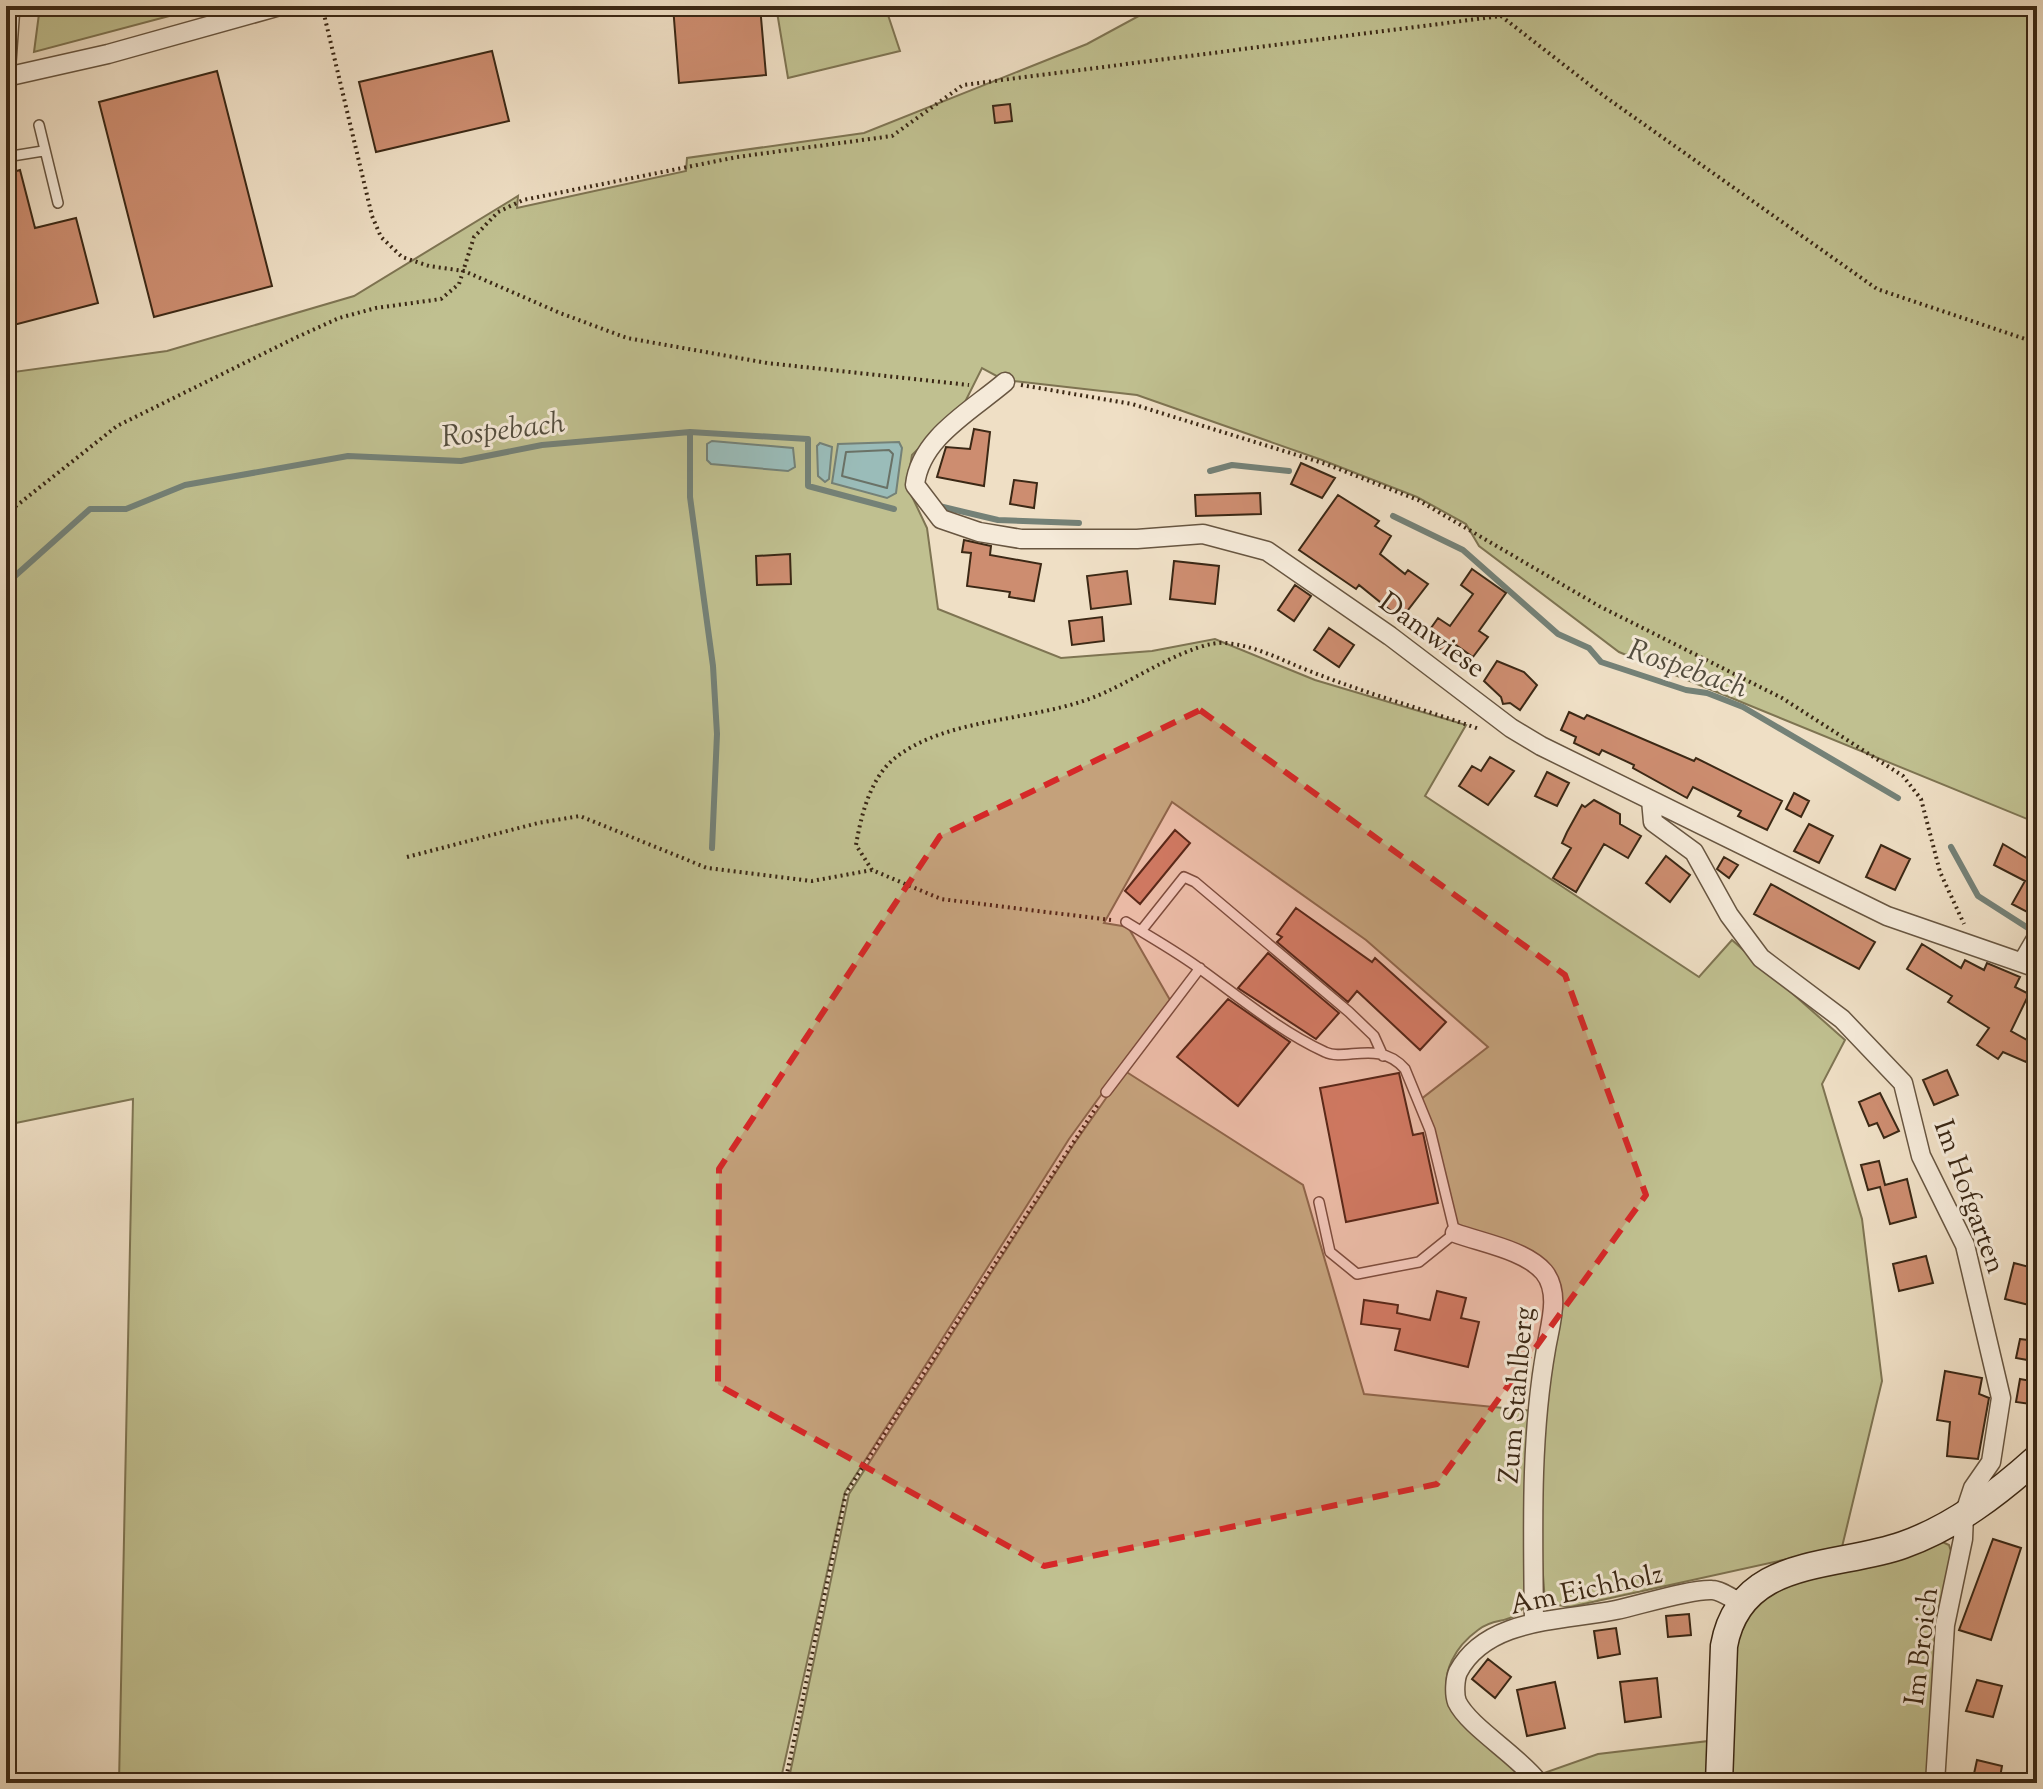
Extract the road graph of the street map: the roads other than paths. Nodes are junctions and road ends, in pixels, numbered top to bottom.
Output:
1 (15, 6) edge
2 (280, 6) edge
3 (8, 77) edge
4 (39, 125) dead end
5 (43, 151) junction
6 (6, 157) edge
7 (58, 203) dead end
8 (1005, 382) road end
9 (1651, 800) junction
10 (1126, 922) road end
11 (1141, 931) junction
12 (2037, 937) edge
13 (2030, 964) edge
14 (1200, 968) junction
15 (1383, 1056) junction
16 (1106, 1092) road end
17 (1319, 1202) dead end
18 (1455, 1233) junction
19 (2037, 1458) edge
20 (1964, 1515) junction
21 (1739, 1602) junction
22 (1534, 1623) junction
23 (1539, 1783) edge
24 (1719, 1783) edge
25 (1935, 1783) edge

1 - 3 lane
2 - 3 street
4 - 5 lane
5 - 6 lane
5 - 7 lane
8 - 9 street, Damwiese
9 - 13 street, Damwiese
9 - 20 street, Im Hofgarten
10 - 11 lane
11 - 14 lane
11 - 15 lane
12 - 13 street
14 - 15 lane
14 - 16 lane
15 - 18 lane
17 - 18 lane
18 - 22 street, Zum Stahlberg
19 - 20 street
20 - 21 street
20 - 25 street, Im Broich
21 - 22 street, Am Eichholz
21 - 24 street
22 - 23 street, Am Eichholz

